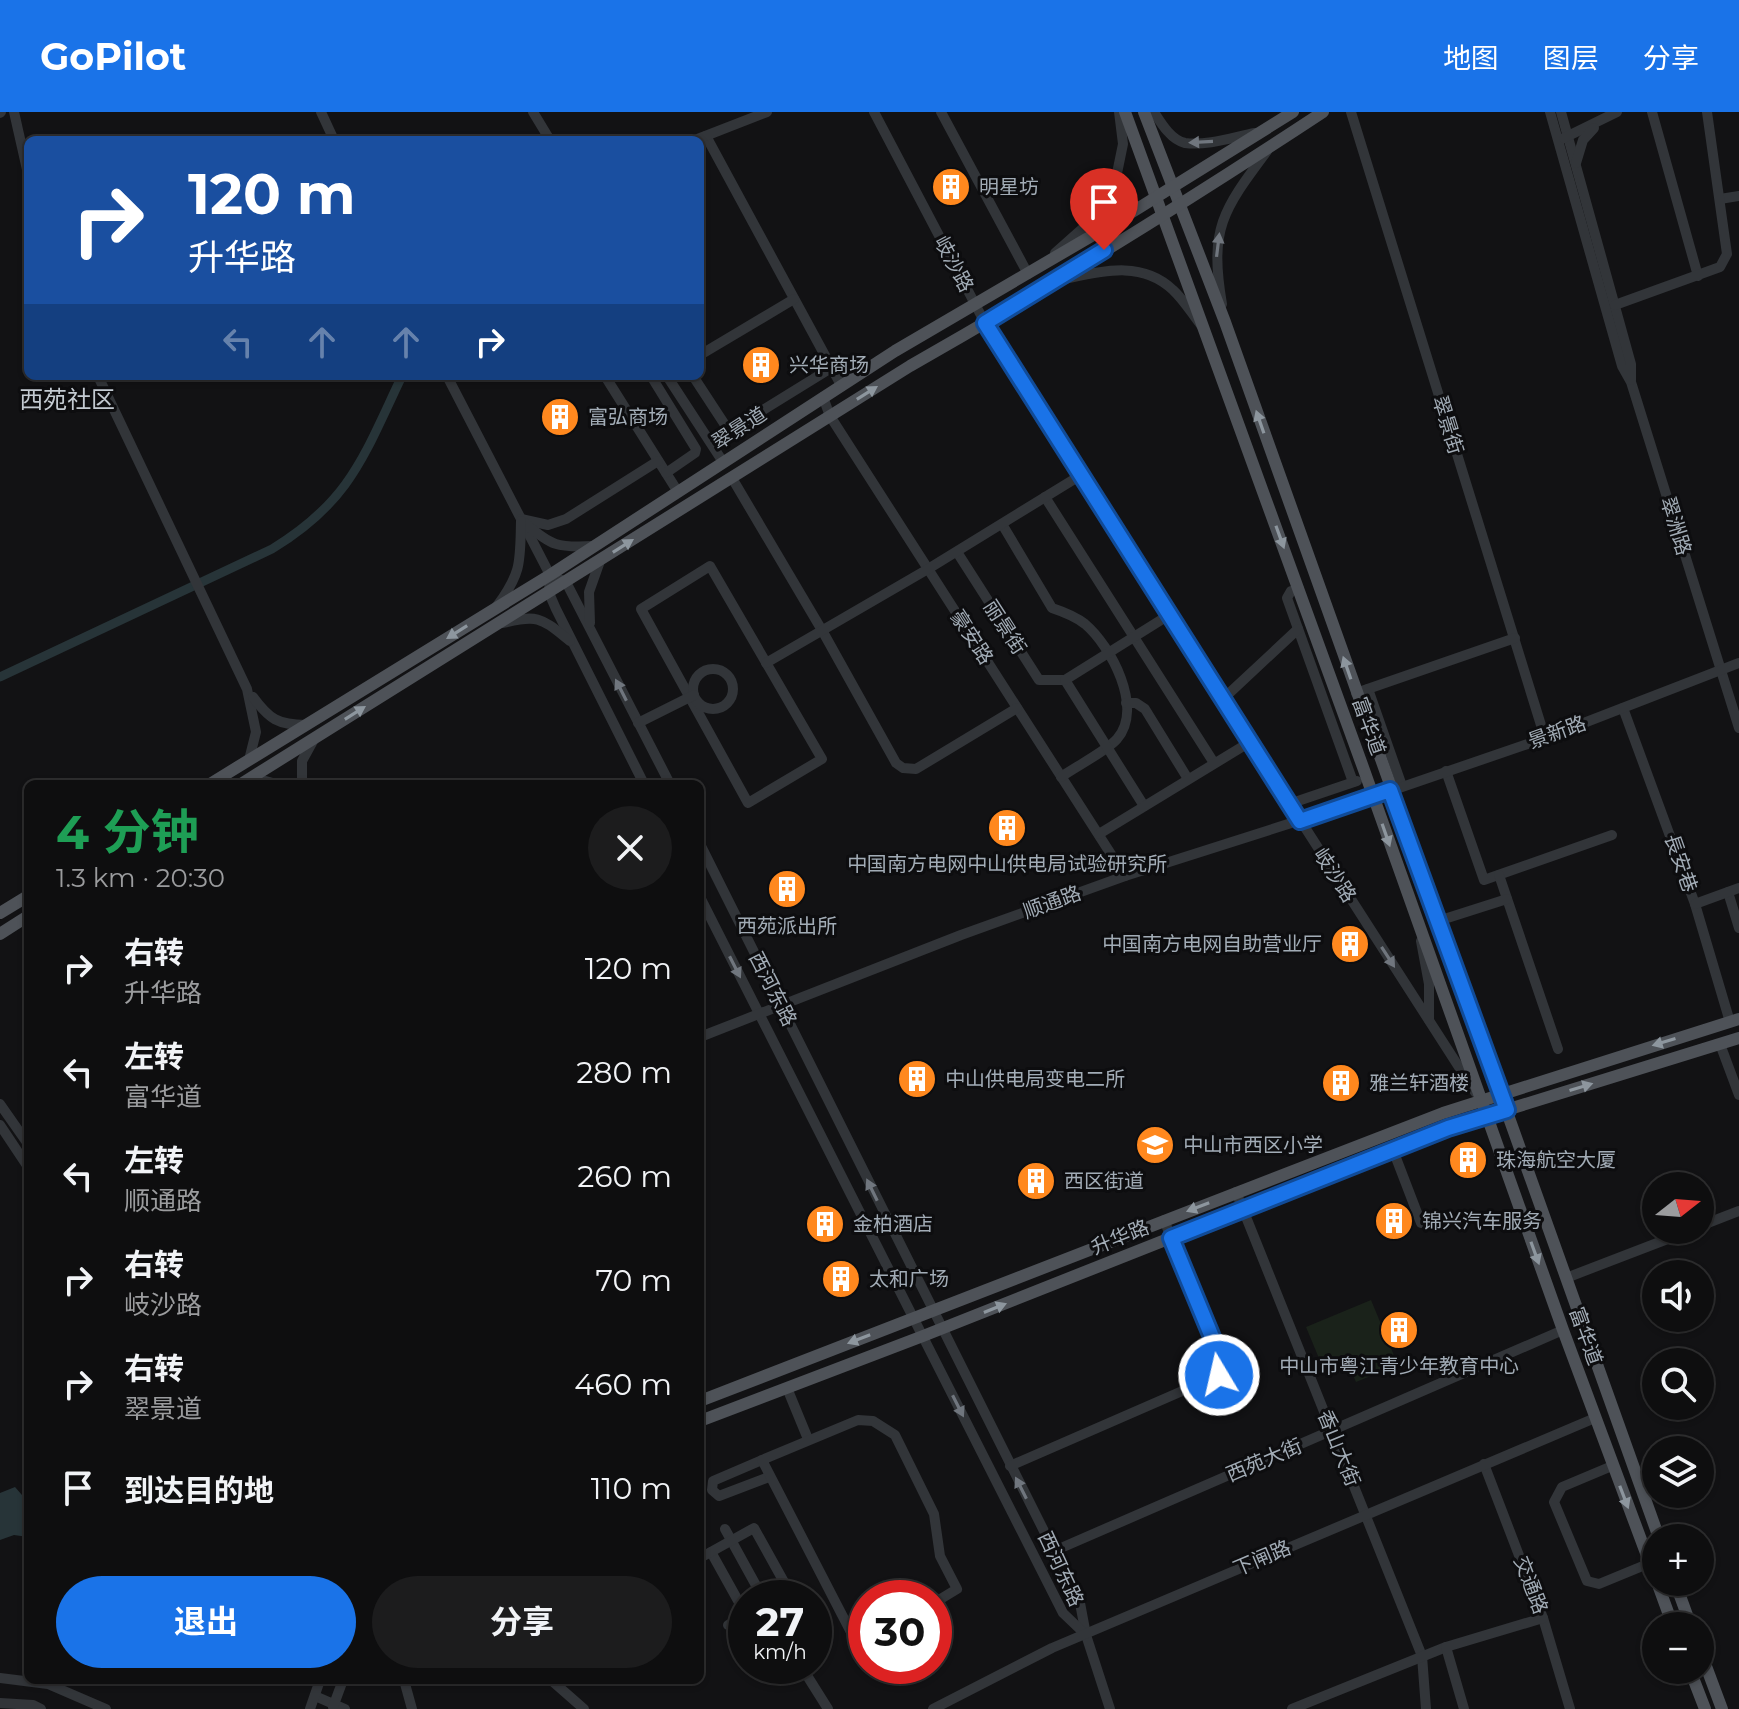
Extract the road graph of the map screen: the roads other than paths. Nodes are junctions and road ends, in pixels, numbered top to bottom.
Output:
1 (14, 112) edge
2 (321, 112) edge
3 (533, 112) edge
4 (767, 112) edge
5 (874, 112) edge
6 (941, 112) edge
7 (1122, 112) edge
8 (1144, 112) edge
9 (1154, 112) edge
10 (1293, 112) edge
11 (1323, 112) edge
12 (1351, 112) edge
13 (1550, 112) edge
14 (1562, 112) edge
15 (1617, 112) edge
16 (1652, 112) edge
17 (1707, 112) edge
18 (1598, 123) junction
19 (1261, 132) junction
20 (332, 136) edge
21 (548, 136) edge
22 (706, 136) joint
23 (1563, 139) junction
24 (1269, 147) junction
25 (24, 156) edge
26 (1576, 166) junction
27 (1173, 185) junction
28 (1156, 196) junction
29 (1739, 196) edge
30 (1720, 199) junction
31 (1180, 204) junction
32 (1162, 215) junction
33 (1044, 263) junction
34 (1028, 274) junction
35 (1698, 276) junction
36 (1054, 281) junction
37 (794, 299) junction
38 (975, 304) junction
39 (1615, 305) junction
40 (1225, 322) junction
41 (985, 323) junction
42 (1206, 332) junction
43 (704, 353) edge
44 (831, 368) junction
45 (100, 380) edge
46 (449, 380) edge
47 (607, 380) edge
48 (653, 380) edge
49 (670, 380) edge
50 (695, 380) edge
51 (1631, 382) junction
52 (841, 385) junction
53 (823, 397) junction
54 (830, 416) junction
55 (658, 461) junction
56 (723, 462) junction
57 (666, 473) junction
58 (1081, 475) junction
59 (732, 478) junction
60 (678, 492) junction
61 (1045, 497) junction
62 (521, 519) junction
63 (1002, 524) junction
64 (594, 546) junction
65 (957, 552) junction
66 (600, 561) junction
67 (928, 569) junction
68 (550, 575) junction
69 (566, 582) junction
70 (1299, 589) junction
71 (549, 593) junction
72 (495, 609) junction
73 (1169, 615) junction
74 (501, 623) junction
75 (590, 629) junction
76 (1298, 629) junction
77 (823, 632) junction
78 (1134, 636) junction
79 (1515, 638) junction
80 (573, 643) junction
81 (1108, 652) junction
82 (766, 663) junction
83 (1739, 663) edge
84 (1720, 670) junction
85 (1065, 680) junction
86 (247, 689) junction
87 (1362, 691) junction
88 (692, 696) junction
89 (1223, 699) junction
90 (1126, 703) junction
91 (1017, 708) junction
92 (1623, 708) junction
93 (638, 723) junction
94 (306, 725) junction
95 (1739, 728) edge
96 (1545, 738) junction
97 (314, 739) junction
98 (1250, 742) junction
99 (1106, 747) junction
100 (249, 760) junction
101 (1214, 763) junction
102 (1446, 771) junction
103 (1061, 777) junction
104 (1367, 778) junction
105 (1188, 779) junction
106 (216, 780) edge
107 (249, 780) edge
108 (302, 780) edge
109 (642, 780) edge
110 (668, 780) edge
111 (1353, 782) junction
112 (1396, 788) junction
113 (1373, 797) junction
114 (1289, 804) junction
115 (1144, 806) junction
116 (1300, 821) junction
117 (1099, 834) junction
118 (1612, 835) dead end
119 (704, 852) edge
120 (1499, 875) junction
121 (1125, 876) junction
122 (1733, 890) edge
123 (24, 898) edge
124 (1507, 899) junction
125 (1695, 904) junction
126 (704, 905) edge
127 (0, 913) edge
128 (24, 919) edge
129 (1438, 921) junction
130 (1417, 924) junction
131 (1739, 928) edge
132 (0, 934) edge
133 (1458, 977) junction
134 (1439, 983) junction
135 (782, 1005) junction
136 (759, 1014) junction
137 (1429, 1020) junction
138 (1734, 1021) edge
139 (704, 1035) edge
140 (1739, 1038) edge
141 (1720, 1044) junction
142 (1558, 1049) dead end
143 (1501, 1094) junction
144 (1739, 1095) edge
145 (1480, 1100) junction
146 (0, 1104) edge
147 (1507, 1110) junction
148 (1486, 1116) junction
149 (0, 1125) edge
150 (24, 1138) edge
151 (1393, 1150) junction
152 (24, 1161) edge
153 (1236, 1192) junction
154 (1244, 1209) junction
155 (1739, 1211) edge
156 (1164, 1220) junction
157 (1714, 1221) edge
158 (1421, 1223) dead end
159 (1171, 1238) junction
160 (1655, 1244) edge
161 (1566, 1278) junction
162 (931, 1310) junction
163 (913, 1318) junction
164 (941, 1329) junction
165 (1563, 1330) junction
166 (923, 1336) junction
167 (787, 1388) junction
168 (704, 1399) edge
169 (1595, 1418) junction
170 (704, 1419) edge
171 (1332, 1430) junction
172 (808, 1439) junction
173 (762, 1460) junction
174 (1484, 1464) junction
175 (1010, 1466) junction
176 (1612, 1466) junction
177 (769, 1477) junction
178 (1366, 1514) junction
179 (1654, 1524) edge
180 (725, 1529) dead end
181 (731, 1541) junction
182 (1642, 1543) edge
183 (1054, 1551) junction
184 (711, 1552) junction
185 (704, 1556) edge
186 (1642, 1566) edge
187 (753, 1580) edge
188 (783, 1580) edge
189 (728, 1583) edge
190 (952, 1592) edge
191 (1543, 1618) junction
192 (848, 1627) edge
193 (1086, 1635) junction
194 (1446, 1647) junction
195 (1422, 1656) junction
196 (0, 1678) edge
197 (24, 1681) edge
198 (48, 1684) edge
199 (319, 1684) edge
200 (342, 1684) edge
201 (405, 1684) edge
202 (556, 1684) edge
203 (812, 1684) edge
204 (1695, 1684) edge
205 (1713, 1684) edge
206 (315, 1696) junction
207 (0, 1703) edge
208 (333, 1707) edge
209 (41, 1709) edge
210 (106, 1709) edge
211 (310, 1709) edge
212 (345, 1709) edge
213 (412, 1709) edge
214 (584, 1709) edge
215 (828, 1709) edge
216 (933, 1709) edge
217 (1110, 1709) edge
218 (1292, 1709) edge
219 (1426, 1709) edge
220 (1464, 1709) edge
221 (1570, 1709) edge
222 (1705, 1709) edge
223 (1722, 1709) edge

1 - 25 street
2 - 20 street
3 - 21 street
4 - 22 street
5 - 38 street, 岐沙路
6 - 34 street
7 - 28 main road, 富华道
7 - 33 street
8 - 27 main road, 富华道
19 -> 9 street
10 - 19 main road, 翠景道
11 - 24 main road, 翠景道
12 - 79 street, 翠景街
13 - 23 street, 翠洲路
14 - 18 street
14 - 23 street, 翠洲路
15 - 18 street
16 - 35 street
17 - 30 street
18 - 23 street
18 - 26 street
19 - 27 main road, 翠景道
22 - 37 street
23 - 26 street, 翠洲路
23 - 51 street, 翠洲路
24 - 31 main road, 翠景道
40 -> 24 street
26 - 39 street, 翠洲路
27 - 28 main road, 翠景道
27 - 31 main road, 富华道
28 - 32 main road, 富华道
28 - 33 main road, 翠景道
29 - 30 street
30 - 35 street
31 - 32 main road, 翠景道
31 - 40 main road, 富华道
32 - 36 main road, 翠景道
32 - 42 main road, 富华道
33 - 34 main road, 翠景道
34 - 38 main road, 翠景道
35 - 39 street
36 - 41 main road, 翠景道
36 - 42 street
37 - 43 street
37 - 44 street
38 - 41 street, 岐沙路
38 - 52 main road, 翠景道
39 - 51 street, 翠洲路
87 -> 40 main road, 富华道
54 -> 41 main road, 翠景道
41 - 58 street, 岐沙路
42 -> 70 main road, 富华道
44 - 50 street
44 - 52 street
45 - 86 street
46 - 62 street
47 - 55 street
48 - 57 street
49 - 56 street
51 - 84 street, 翠洲路
52 - 53 main road, 翠景道
53 - 54 street, 豪安路
53 - 56 main road, 翠景道
54 - 59 main road, 翠景道
54 - 67 street, 豪安路
55 - 57 street
55 - 62 street
56 - 60 main road, 翠景道
57 - 60 street
58 - 61 street
58 - 73 street, 岐沙路
66 -> 59 main road, 翠景道
59 - 77 street
60 - 64 main road, 翠景道
61 - 63 street
61 - 78 street
62 - 64 street
62 - 68 street
62 - 72 street
63 - 65 street
63 - 81 street
64 - 68 main road, 翠景道
65 - 67 street
65 - 85 street, 丽景街
66 - 69 main road, 翠景道
66 - 75 street
67 - 77 street
67 - 91 street, 豪安路
68 - 69 street
68 - 71 street
68 - 72 main road, 翠景道
69 - 71 main road, 翠景道
69 - 75 street
70 - 76 street
70 - 104 main road, 富华道
71 - 74 main road, 翠景道
71 - 80 street
72 -> 94 main road, 翠景道
73 - 78 street
73 - 89 street, 岐沙路
74 - 80 street
97 -> 74 main road, 翠景道
93 -> 75 street
76 - 89 street
76 - 111 street
77 - 82 street
77 - 91 street
78 - 81 street
78 - 101 street
79 - 87 street
79 - 96 street, 翠景街
80 - 109 street
81 - 85 street
81 - 90 street
82 - 88 street
82 - 88 street
83 - 84 street, 景新路
84 - 92 street, 景新路
84 - 95 street, 翠洲路
85 - 99 street
86 - 94 street
86 - 100 street
87 - 112 main road, 富华道
88 - 88 street
88 - 93 street
89 - 98 street, 岐沙路
90 - 99 street
90 - 105 street
91 - 103 street, 豪安路
92 - 96 street, 景新路
92 - 125 street, 長安巷
93 - 110 street
94 - 100 main road, 翠景道
96 - 102 street, 景新路
97 - 107 main road, 翠景道
97 - 108 street
98 - 101 street
98 - 114 street, 岐沙路
99 - 103 street
99 - 115 street
100 - 106 main road, 翠景道
101 - 105 street
102 - 112 street, 景新路
102 - 120 street
103 - 117 street, 豪安路
104 - 111 street
104 - 113 main road, 富华道
105 - 115 street
111 - 114 street
112 - 113 street, 景新路
112 - 129 main road, 富华道
113 - 116 street, 顺通路
113 -> 130 main road, 富华道
114 - 116 street, 岐沙路
115 - 117 street
116 - 121 street, 顺通路
116 -> 137 street, 岐沙路
117 - 121 street, 豪安路
118 - 120 street
119 - 135 street, 西河东路
120 - 124 street
121 - 135 street, 顺通路
122 - 125 street
122 - 131 street
123 - 127 main road
124 - 129 street
124 - 142 street
125 - 138 street, 長安巷
126 -> 136 street, 西河东路
128 - 132 main road
129 - 133 main road, 富华道
130 - 134 main road, 富华道
130 - 137 street
133 - 134 main road
133 - 143 main road, 富华道
134 - 145 main road, 富华道
135 - 136 street, 顺通路
162 -> 135 street, 西河东路
136 - 139 street, 顺通路
136 - 163 street, 西河东路
137 - 145 street, 岐沙路
138 -> 143 main road, 升华路
140 - 141 main road, 升华路
141 - 144 street
147 -> 141 main road, 升华路
143 - 145 main road, 升华路
143 - 147 main road, 富华道
145 - 148 main road, 富华道
145 - 153 main road, 升华路
146 - 150 street
147 - 148 main road, 升华路
147 - 161 main road, 富华道
148 - 151 main road, 升华路
148 -> 165 main road, 富华道
149 - 152 street
151 - 154 main road, 升华路
151 - 158 street
153 - 154 street, 香山大街
153 -> 156 main road, 升华路
154 - 159 main road, 升华路
154 - 171 street, 香山大街
155 - 157 street
156 - 159 street
156 - 162 main road, 升华路
164 -> 159 main road, 升华路
159 - 175 street
160 - 161 street
161 - 179 main road, 富华道
162 - 163 main road, 升华路
162 - 164 street, 西河东路
163 - 166 street, 西河东路
163 -> 168 main road, 升华路
164 - 166 main road, 升华路
164 - 175 street, 西河东路
165 - 169 main road, 富华道
165 - 171 street, 西苑大街
166 - 167 main road, 升华路
166 -> 193 street, 西河东路
167 - 170 main road, 升华路
167 - 172 street
169 - 174 street, 下闸路
169 - 176 main road, 富华道
171 - 178 street, 香山大街
171 - 183 street, 西苑大街
172 - 173 street
172 - 190 street
173 - 177 street
173 - 177 street
174 - 178 street, 下闸路
174 - 191 street, 交通路
183 -> 175 street, 西河东路
176 -> 182 main road, 富华道
176 - 186 street
177 - 192 street
178 - 193 street, 下闸路
178 - 195 street, 香山大街
180 - 181 street
181 - 184 street
181 - 187 street
181 - 188 street
183 - 193 street, 西河东路
184 - 185 street
184 - 189 street
191 - 194 street
191 - 221 street, 交通路
193 - 216 street, 下闸路
193 - 217 street
194 - 195 street
194 - 220 street
195 - 218 street
195 - 219 street, 香山大街
196 - 197 street
198 - 210 street
199 - 206 street
200 - 208 street
201 - 213 street
202 - 214 street
203 - 215 street
204 - 222 main road
205 - 223 main road
206 - 208 street
206 - 211 street
207 - 209 street
208 - 212 street

